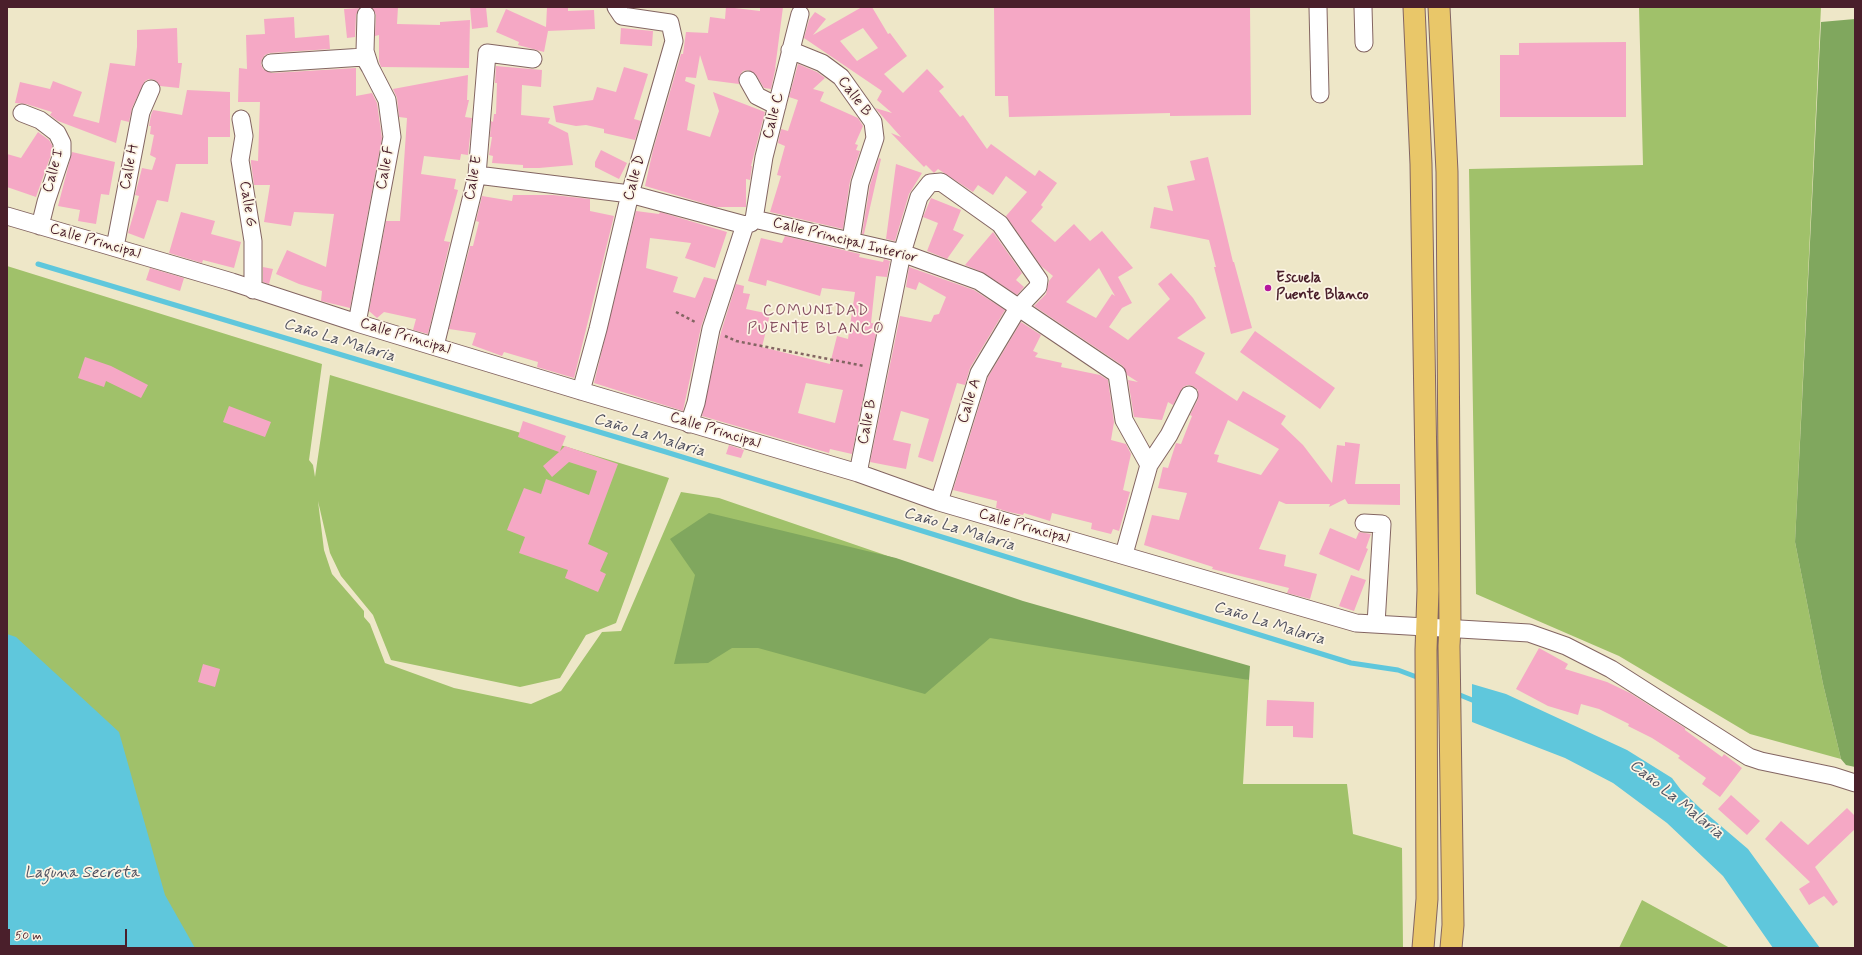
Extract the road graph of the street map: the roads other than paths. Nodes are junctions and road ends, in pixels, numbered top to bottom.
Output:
1 (616, 7) edge
2 (1318, 7) edge
3 (1363, 7) edge
4 (1439, 7) edge
5 (1413, 8) edge
6 (800, 14) dead end
7 (366, 15) dead end
8 (1364, 43) dead end
9 (790, 50) junction
10 (533, 59) dead end
11 (271, 63) dead end
12 (370, 67) junction
13 (748, 80) dead end
14 (151, 89) dead end
15 (1320, 94) dead end
16 (777, 106) junction
17 (22, 113) dead end
18 (241, 119) dead end
19 (477, 175) junction
20 (630, 194) junction
21 (7, 216) edge
22 (750, 222) junction
23 (40, 226) junction
24 (850, 240) junction
25 (115, 247) junction
26 (902, 253) junction
27 (253, 290) junction
28 (1018, 308) junction
29 (357, 323) junction
30 (435, 346) junction
31 (581, 391) junction
32 (1189, 395) dead end
33 (689, 424) junction
34 (1150, 465) junction
35 (858, 473) junction
36 (939, 502) junction
37 (1364, 523) dead end
38 (1124, 554) junction
39 (1376, 624) junction
40 (1427, 627) junction
41 (1449, 637) junction
42 (1855, 784) edge
43 (1423, 948) edge
44 (1451, 948) edge

1 - 20 street, Calle D
2 - 15 street
3 - 8 street
4 - 41 main road
5 - 40 main road
6 - 9 street, Calle C
7 - 12 street, Calle F
9 - 16 street, Calle C
9 - 24 street, Calle B
10 - 19 street, Calle E
11 - 12 street
12 - 29 street, Calle F
13 - 16 street
14 - 25 street, Calle H
16 - 22 street, Calle C
17 - 23 street, Calle I
18 - 27 street, Calle G
19 - 20 street, Calle Principal Interior
19 - 30 street, Calle E
20 - 22 street, Calle Principal Interior
20 - 31 street, Calle D
21 - 23 street, Calle Principal
22 - 24 street, Calle Principal Interior
22 - 33 street, Calle C
23 - 25 street, Calle Principal
24 - 26 street, Calle Principal Interior
25 - 27 street, Calle Principal
26 - 28 street, Calle Principal Interior
26 - 28 street, Calle A
26 - 35 street, Calle B
27 - 29 street, Calle Principal
28 - 34 street, Calle Principal Interior
28 - 36 street, Calle A
29 - 30 street, Calle Principal
30 - 31 street, Calle Principal
31 - 33 street, Calle Principal
32 - 34 street
33 - 35 street, Calle Principal
34 - 38 street
35 - 36 street, Calle Principal
36 - 38 street, Calle Principal
37 - 39 street
38 - 39 street, Calle Principal
39 - 40 street, Calle Principal
40 - 41 street, Calle Principal
40 - 43 main road
41 - 42 street, Calle Principal
41 - 44 main road

